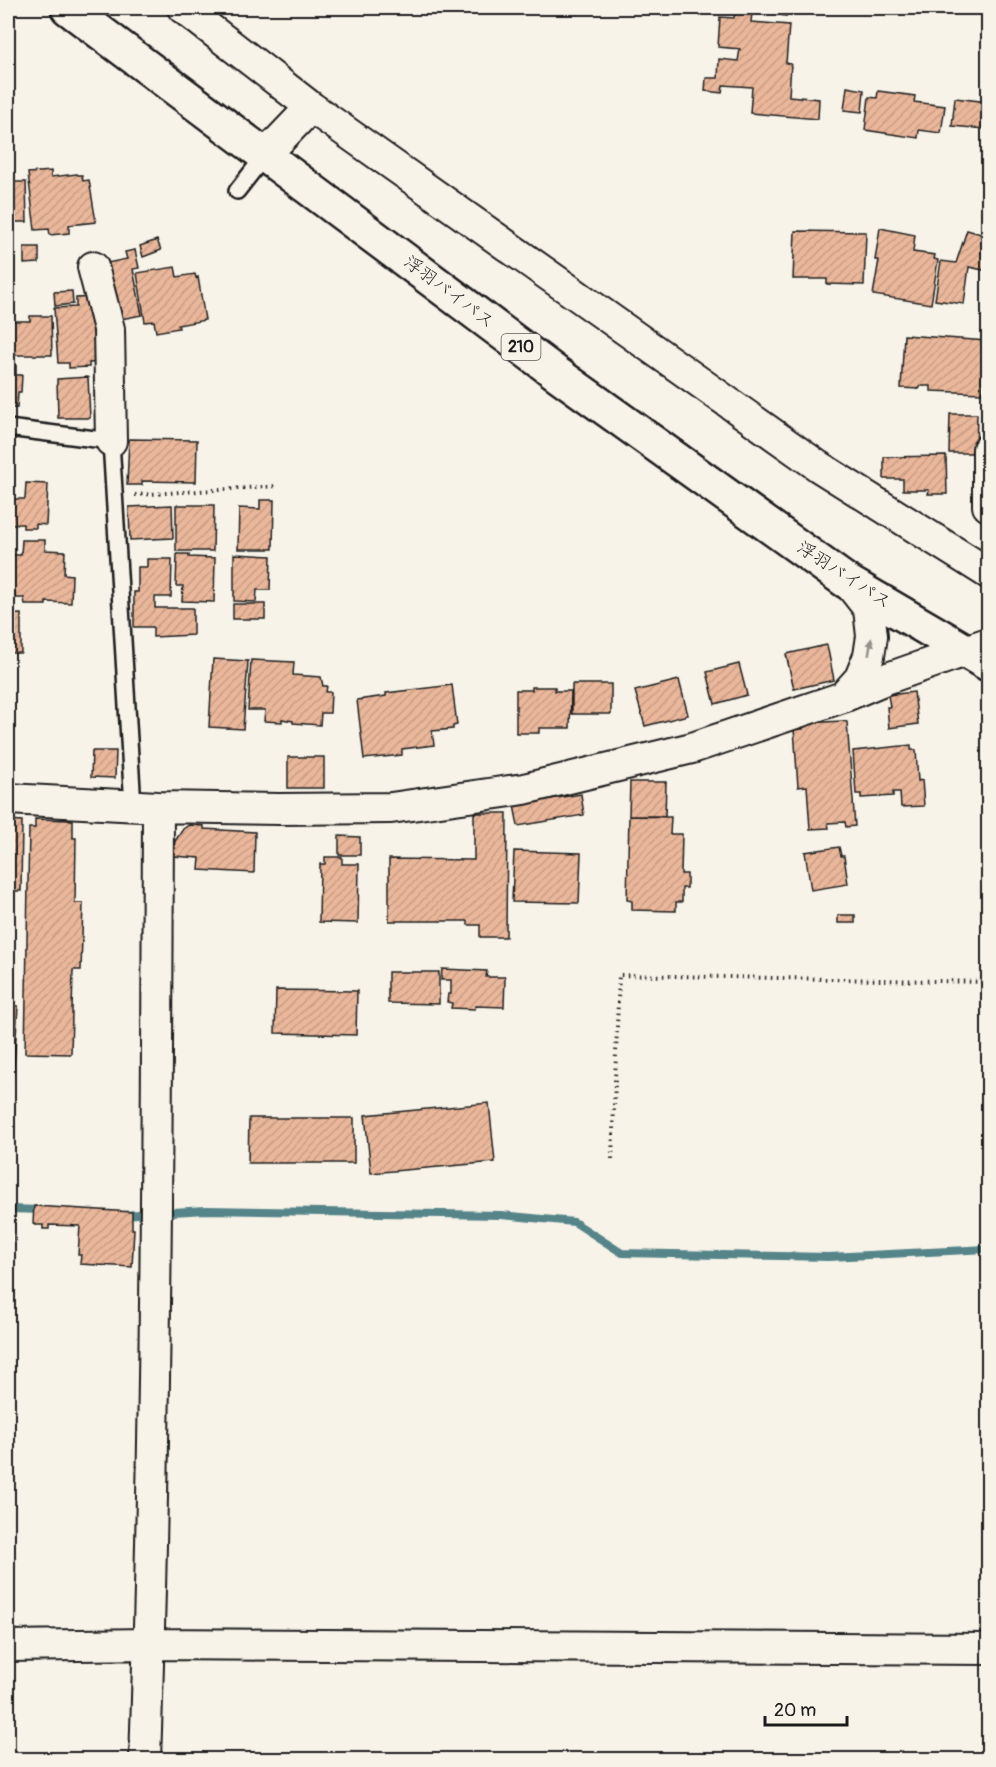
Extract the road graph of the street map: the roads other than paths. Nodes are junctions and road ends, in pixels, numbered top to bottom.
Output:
1 (68, 8) edge
2 (183, 8) edge
3 (311, 106) junction
4 (266, 154) junction
5 (237, 191) dead end
6 (93, 267) dead end
7 (8, 428) edge
8 (111, 441) junction
9 (988, 449) edge
10 (988, 506) edge
11 (988, 573) edge
12 (846, 580) junction
13 (981, 652) edge
14 (843, 697) junction
15 (8, 799) edge
16 (146, 807) junction
17 (149, 1644) junction
18 (8, 1646) edge
19 (988, 1649) edge
20 (145, 1760) edge

1 - 4 highway, 浮羽バイパス / 210
2 - 3 street
3 - 4 street
3 - 11 street
4 - 5 lane
4 - 12 highway, 浮羽バイパス / 210
6 - 8 street
7 - 8 lane
8 - 16 lane
9 - 10 street
12 - 13 highway, 浮羽バイパス / 210
14 -> 12 street
13 - 14 street
14 - 16 street
15 - 16 street
16 - 17 street
17 - 18 street
17 - 19 street
17 - 20 street

